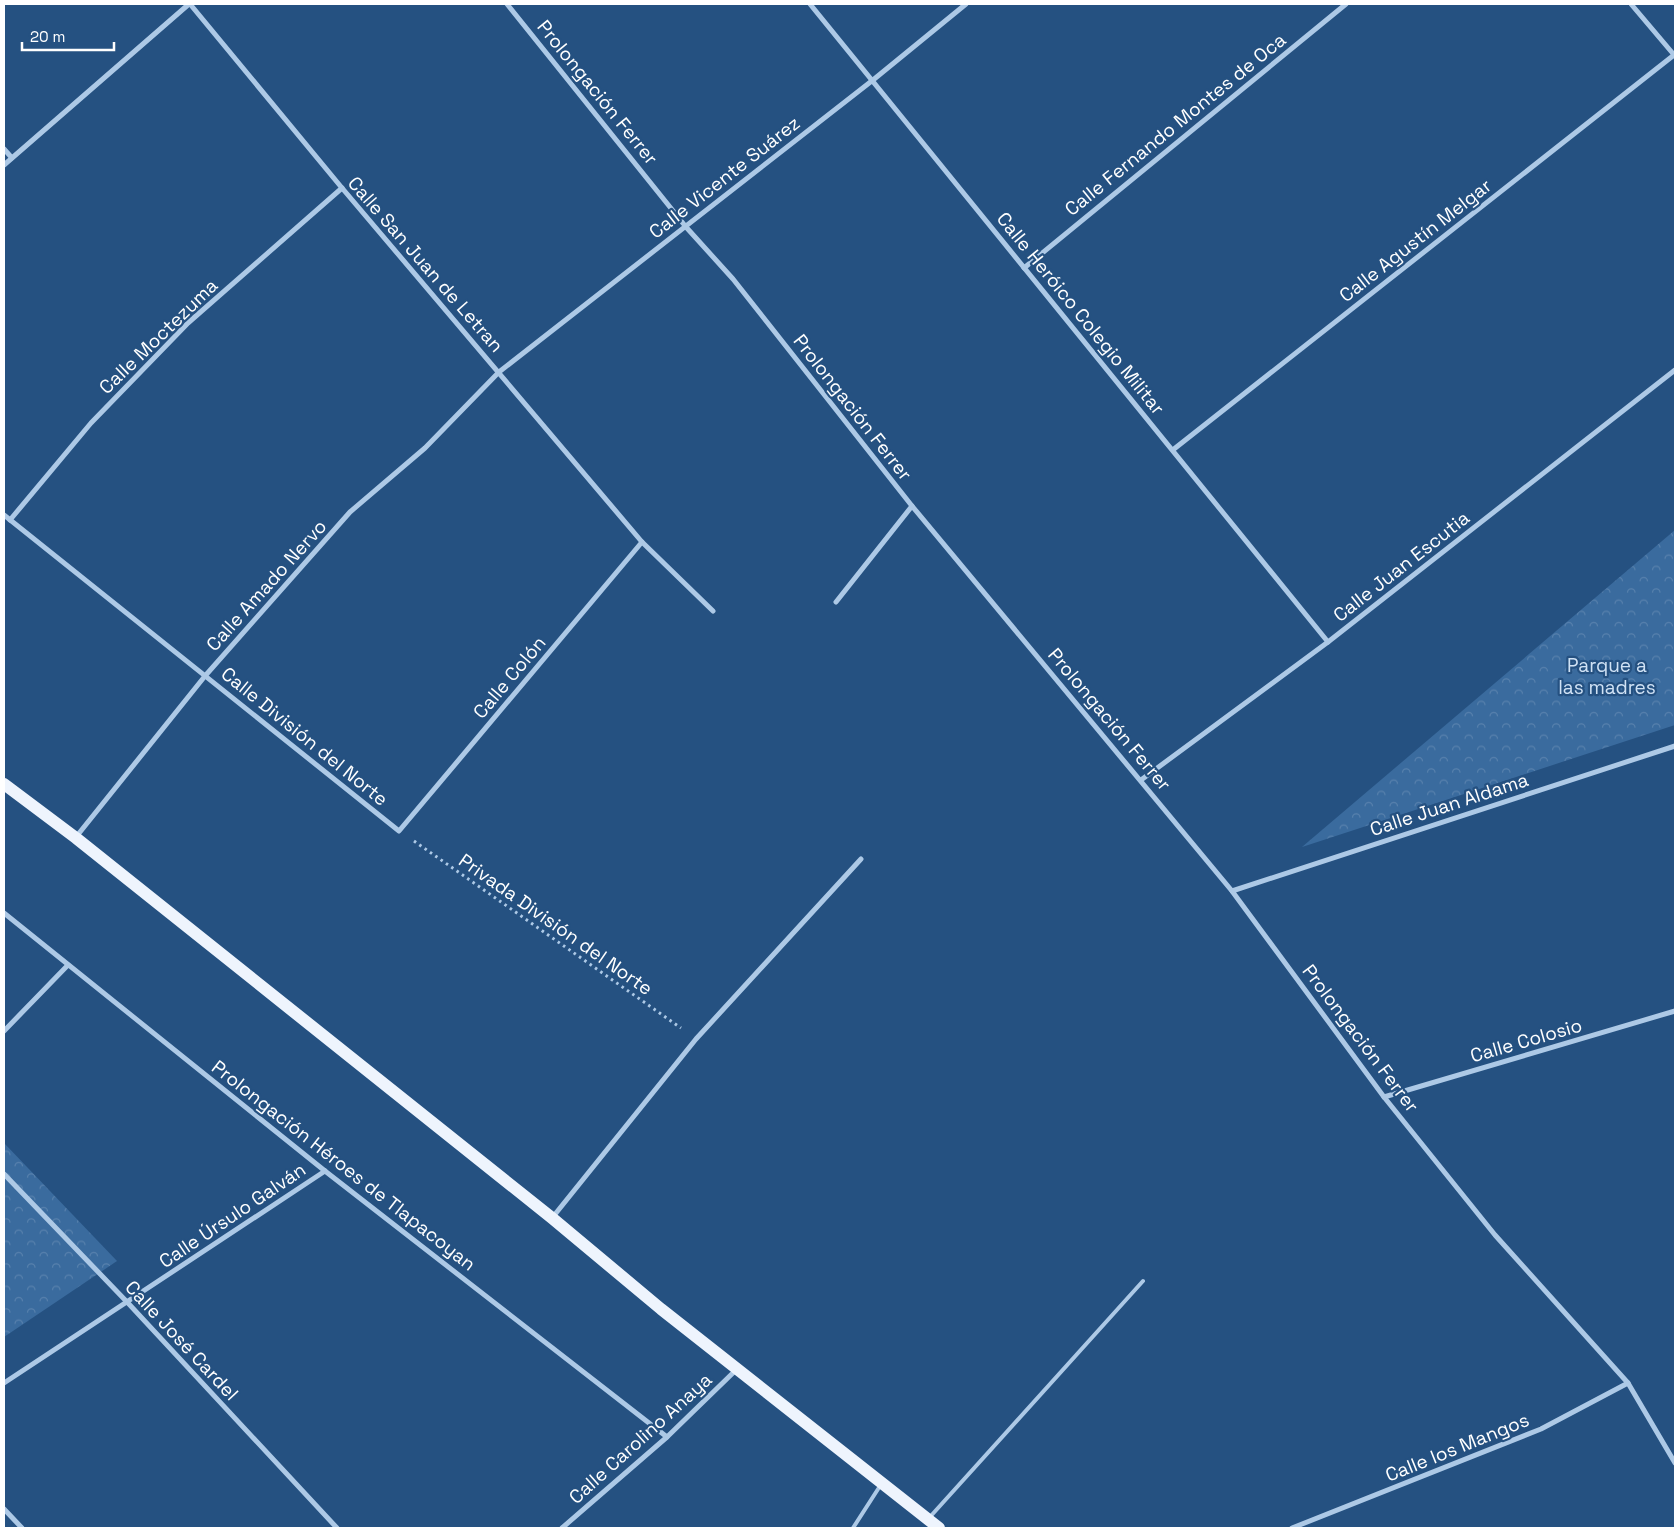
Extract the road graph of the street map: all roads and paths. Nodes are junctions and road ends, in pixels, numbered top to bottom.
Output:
1 (189, 4) edge
2 (508, 4) edge
3 (810, 4) edge
4 (966, 4) edge
5 (1346, 4) edge
6 (1631, 4) edge
7 (1674, 56) edge
8 (873, 80) junction
9 (4, 148) edge
10 (12, 158) junction
11 (4, 165) edge
12 (342, 188) junction
13 (686, 227) junction
14 (1024, 268) junction
15 (1675, 370) edge
16 (500, 372) junction
17 (1174, 449) junction
18 (912, 506) junction
19 (4, 515) edge
20 (10, 520) junction
21 (642, 542) junction
22 (836, 602) dead end
23 (713, 611) dead end
24 (1328, 642) junction
25 (205, 676) junction
26 (1675, 746) edge
27 (1141, 780) junction
28 (4, 784) edge
29 (399, 831) junction
30 (76, 838) junction
31 (861, 860) dead end
32 (1232, 891) junction
33 (4, 913) edge
34 (68, 966) junction
35 (1675, 1011) edge
36 (4, 1031) edge
37 (696, 1039) junction
38 (1384, 1097) junction
39 (325, 1171) junction
40 (4, 1174) edge
41 (552, 1218) junction
42 (1142, 1281) dead end
43 (128, 1302) junction
44 (737, 1368) junction
45 (4, 1383) edge
46 (1628, 1383) junction
47 (667, 1438) junction
48 (1675, 1463) edge
49 (882, 1483) junction
50 (4, 1509) edge
51 (928, 1519) junction
52 (22, 1528) edge
53 (336, 1528) edge
54 (562, 1528) edge
55 (853, 1528) edge
56 (939, 1528) edge
57 (1292, 1528) edge

1 - 10 street
1 - 12 street, Calle San Juan de Letran
2 - 13 street, Prolongación Ferrer
3 - 8 street, Calle Heróico Colegio Militar
4 - 8 street, Calle Vicente Suárez
5 - 14 street, Calle Fernando Montes de Oca
6 - 7 street
7 - 17 street, Calle Agustín Melgar
8 - 13 street, Calle Vicente Suárez
8 - 14 street, Calle Heróico Colegio Militar
9 - 10 street
10 - 11 street
12 - 16 street, Calle San Juan de Letran
12 - 20 street, Calle Moctezuma
13 - 16 street, Calle Vicente Suárez
13 - 18 street, Prolongación Ferrer
14 - 17 street, Calle Heróico Colegio Militar
15 - 24 street, Calle Juan Escutia
16 - 21 street, Calle San Juan de Letran
16 - 25 street, Calle Amado Nervo
17 - 24 street, Calle Heróico Colegio Militar
18 - 22 street
18 - 27 street, Prolongación Ferrer
19 - 20 street, Calle División del Norte
20 - 25 street, Calle División del Norte
21 - 23 street, Calle San Juan de Letran
21 - 29 street, Calle Colón
24 - 27 street, Calle Juan Escutia
25 - 29 street, Calle División del Norte
25 - 30 street, Calle Amado Nervo
26 - 32 street, Calle Juan Aldama
27 - 32 street, Prolongación Ferrer
28 - 30 main road
29 - 37 path, Privada División del Norte
30 - 41 main road
31 - 37 street
32 - 38 street, Prolongación Ferrer
33 - 34 street, Prolongación Héroes de Tlapacoyan
34 - 36 street
34 - 39 street, Prolongación Héroes de Tlapacoyan
35 - 38 street, Calle Colosio
37 - 41 street
38 - 46 street, Prolongación Ferrer
39 - 43 street, Calle Úrsulo Galván
39 - 47 street, Prolongación Héroes de Tlapacoyan
40 - 43 street, Calle José Cardel
41 - 44 main road
42 - 51 lane
43 - 45 street, Calle Úrsulo Galván
43 - 53 street, Calle José Cardel
44 - 47 street, Calle Carolino Anaya
44 - 49 main road
46 - 48 street, Prolongación Ferrer
46 - 57 street, Calle los Mangos
47 - 54 street, Calle Carolino Anaya
49 - 51 main road
49 - 55 lane
50 - 52 street
51 - 56 main road

